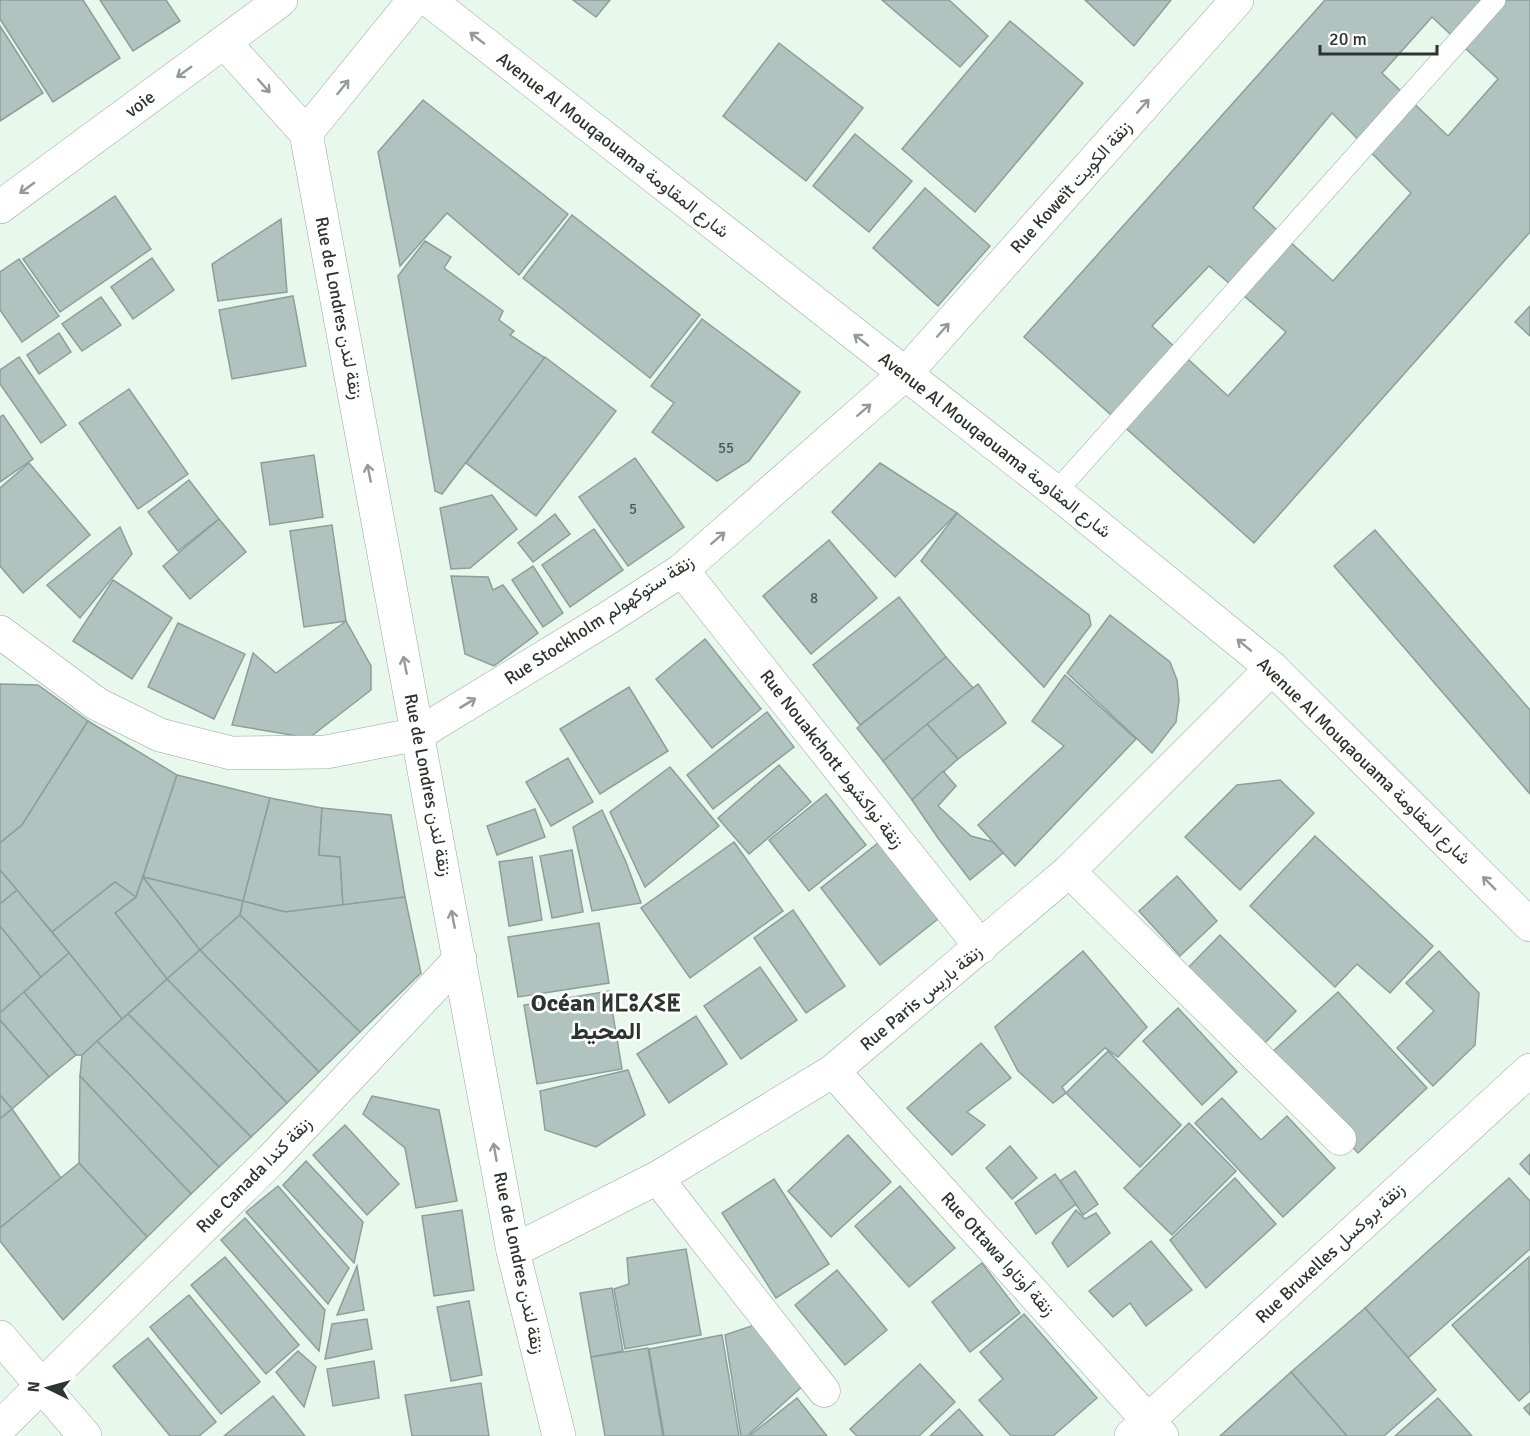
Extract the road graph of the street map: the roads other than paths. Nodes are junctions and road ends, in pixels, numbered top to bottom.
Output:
1 (414, 0) edge
2 (429, 0) edge
3 (1237, 0) edge
4 (1495, 0) edge
5 (269, 4) edge
6 (225, 43) junction
7 (306, 133) junction
8 (0, 207) edge
9 (905, 374) junction
10 (1056, 492) junction
11 (682, 570) junction
12 (0, 632) edge
13 (1272, 668) junction
14 (418, 734) junction
15 (1070, 871) junction
16 (1530, 925) edge
17 (981, 947) junction
18 (460, 959) junction
19 (1530, 1070) edge
20 (833, 1071) junction
21 (1340, 1139) dead end
22 (657, 1178) junction
23 (513, 1251) junction
24 (0, 1337) edge
25 (41, 1386) junction
26 (824, 1391) dead end
27 (0, 1427) edge
28 (1147, 1431) edge
29 (85, 1436) edge
30 (559, 1436) edge

7 -> 1 street
9 -> 2 street, Avenue Al Mouqaouama شارع المقاومة
9 -> 3 street, Rue Koweït زنقة الكويت
4 - 10 lane
5 - 6 street, voie
6 -> 7 street
6 -> 8 street, voie
14 -> 7 street, Rue de Londres زنقة لندن
9 - 10 street, Avenue Al Mouqaouama شارع المقاومة
11 -> 9 street, Rue Stockholm زنقة ستوكهولم
13 -> 10 street, Avenue Al Mouqaouama شارع المقاومة
14 -> 11 street, Rue Stockholm زنقة ستوكهولم
11 - 17 street, Rue Nouakchott زنقة نواكشوط
12 - 14 street
13 - 15 street, Rue Paris زنقة باريس
16 -> 13 street, Avenue Al Mouqaouama شارع المقاومة
18 -> 14 street, Rue de Londres زنقة لندن
15 - 17 street, Rue Paris زنقة باريس
15 - 21 street
17 - 20 street, Rue Paris زنقة باريس
23 -> 18 street, Rue de Londres زنقة لندن
18 - 25 street, Rue Canada زنقة كندا
19 - 28 street, Rue Bruxelles زنقة بروكسل
20 - 22 street, Rue Paris زنقة باريس
20 - 28 street, Rue Ottawa زنقة أوتاوا
22 - 23 street, Rue Paris زنقة باريس
22 - 26 street
23 - 30 street, Rue de Londres زنقة لندن
24 - 25 street
25 - 27 street, Rue Canada زنقة كندا
25 - 29 street

